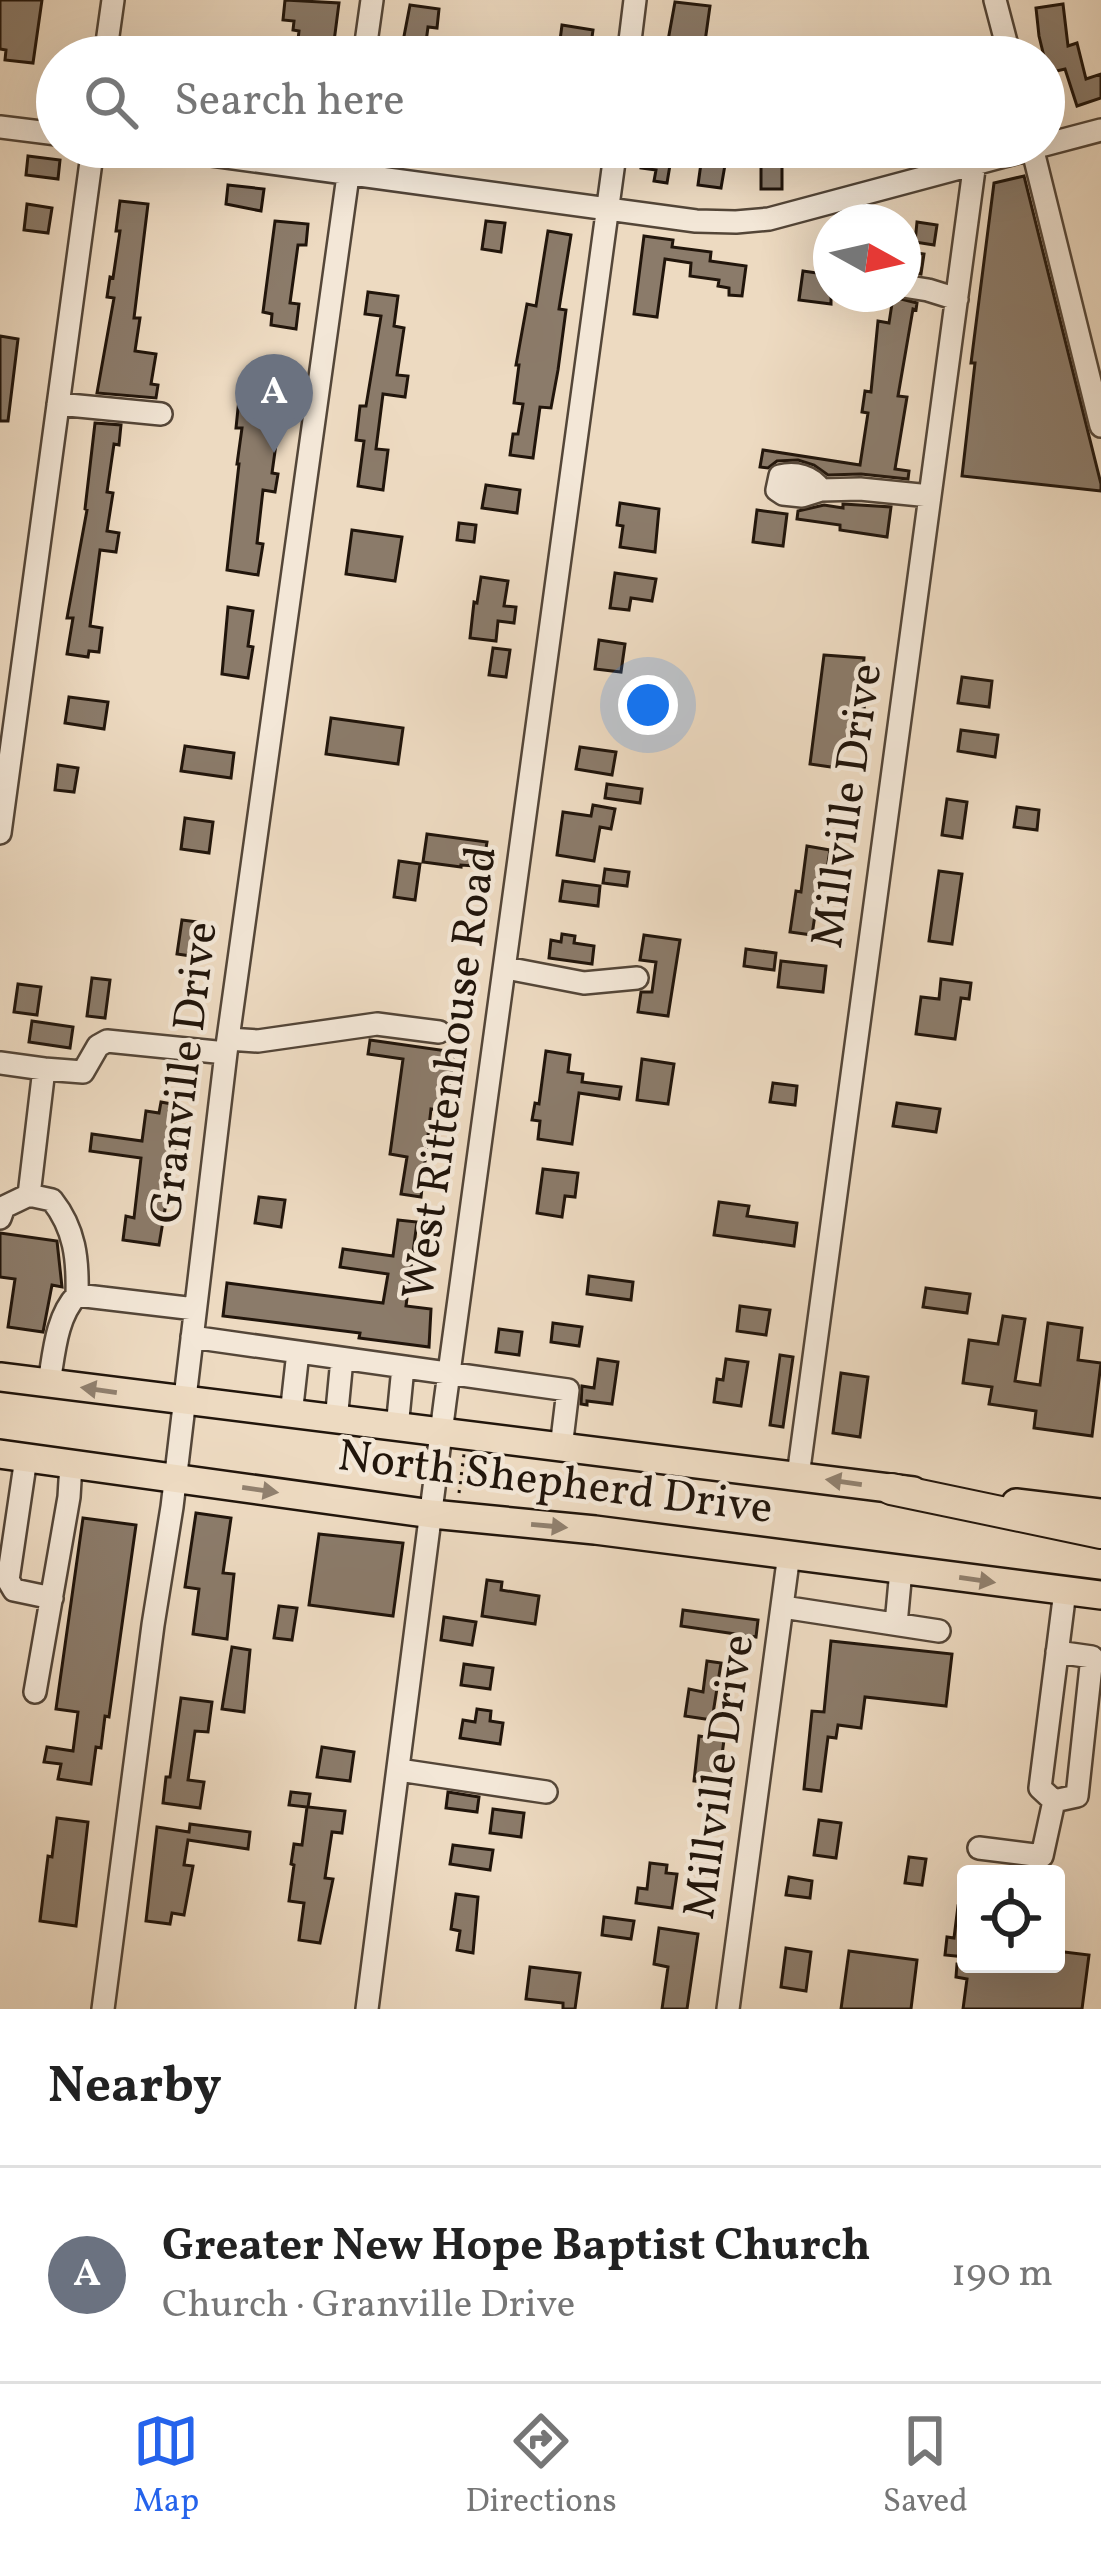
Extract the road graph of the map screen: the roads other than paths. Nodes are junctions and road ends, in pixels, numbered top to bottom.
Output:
1 (112, 0) edge
2 (372, 0) edge
3 (635, 0) edge
4 (108, 36) edge
5 (367, 36) edge
6 (631, 36) edge
7 (0, 128) edge
8 (1101, 130) edge
9 (36, 132) edge
10 (1065, 140) edge
11 (90, 168) edge
12 (305, 168) edge
13 (350, 168) edge
14 (613, 168) edge
15 (937, 168) edge
16 (974, 168) edge
17 (1043, 168) edge
18 (349, 174) junction
19 (608, 208) junction
20 (921, 289) edge
21 (957, 299) junction
22 (1092, 348) edge
23 (1097, 390) edge
24 (58, 404) junction
25 (161, 414) dead end
26 (1101, 427) edge
27 (821, 490) dead end
28 (930, 496) junction
29 (0, 833) edge
30 (506, 968) junction
31 (638, 978) dead end
32 (439, 1031) dead end
33 (227, 1046) junction
34 (0, 1063) edge
35 (44, 1069) junction
36 (29, 1195) junction
37 (0, 1218) edge
38 (77, 1294) junction
39 (195, 1309) junction
40 (192, 1337) junction
41 (298, 1352) junction
42 (342, 1358) junction
43 (404, 1367) junction
44 (450, 1374) junction
45 (0, 1377) edge
46 (49, 1384) junction
47 (184, 1402) junction
48 (290, 1415) junction
49 (335, 1420) junction
50 (397, 1428) junction
51 (453, 1440) junction
52 (561, 1448) junction
53 (13, 1456) edge
54 (71, 1464) junction
55 (798, 1476) junction
56 (175, 1479) junction
57 (891, 1489) junction
58 (1101, 1513) edge
59 (432, 1514) junction
60 (9, 1515) edge
61 (1101, 1533) edge
62 (6, 1544) edge
63 (789, 1555) junction
64 (901, 1570) junction
65 (4, 1575) edge
66 (1065, 1592) junction
67 (1101, 1595) edge
68 (52, 1598) junction
69 (783, 1607) junction
70 (896, 1624) junction
71 (939, 1631) dead end
72 (1057, 1652) junction
73 (35, 1692) dead end
74 (399, 1770) junction
75 (546, 1792) dead end
76 (1054, 1801) junction
77 (979, 1848) dead end
78 (103, 2009) edge
79 (367, 2009) edge
80 (728, 2009) edge

1 - 4 street
2 - 5 street
3 - 6 street
7 - 9 street
8 - 10 street
11 - 24 street
12 - 18 street
13 - 18 street, Granville Drive
14 - 19 street, West Rittenhouse Road
15 - 19 street
16 - 21 street, Millville Drive
17 - 22 street
18 - 19 street
18 - 33 street, Granville Drive
19 - 30 street, West Rittenhouse Road
20 - 21 street
21 - 28 street, Millville Drive
22 - 23 street
23 - 26 street
24 - 25 street
24 - 29 street
27 - 28 street
28 - 55 street, Millville Drive
30 - 31 street
30 - 44 street, West Rittenhouse Road
32 - 33 street
33 - 35 street
33 - 39 street, Granville Drive
34 - 35 street
35 - 36 street
36 - 37 street
36 - 38 street
38 - 39 street
38 - 46 street
39 - 40 street, Granville Drive
40 - 41 street
40 - 47 street, Granville Drive
41 - 42 street
41 - 48 street
42 - 43 street
42 - 49 street
43 - 44 street
43 - 50 street
44 - 51 street, West Rittenhouse Road
44 - 52 street
45 - 46 main road, North Shepherd Drive
47 -> 46 main road, North Shepherd Drive
47 - 48 main road, North Shepherd Drive
47 - 56 street, Granville Drive
48 - 49 main road, North Shepherd Drive
49 - 50 main road, North Shepherd Drive
50 - 51 main road, North Shepherd Drive
51 - 52 main road, North Shepherd Drive
51 - 59 street, West Rittenhouse Road
52 - 55 main road, North Shepherd Drive
53 - 54 main road, North Shepherd Drive
53 - 60 street
54 - 56 main road, North Shepherd Drive
54 - 68 street
57 -> 55 main road, North Shepherd Drive
56 -> 59 main road, North Shepherd Drive
56 - 78 street, Granville Drive
57 - 58 main road, North Shepherd Drive
57 - 61 highway
59 -> 63 main road, North Shepherd Drive
59 - 74 street, West Rittenhouse Road
60 - 62 street
62 - 65 street
63 - 64 main road, North Shepherd Drive
63 - 69 street, Millville Drive
64 -> 66 main road, North Shepherd Drive
64 - 70 street
65 - 68 street
66 - 67 main road, North Shepherd Drive
66 - 72 street
68 - 73 street
69 - 70 street
69 - 80 street, Millville Drive
70 - 71 street
72 - 76 street
72 - 76 street
74 - 75 street
74 - 79 street, West Rittenhouse Road
76 - 77 street

